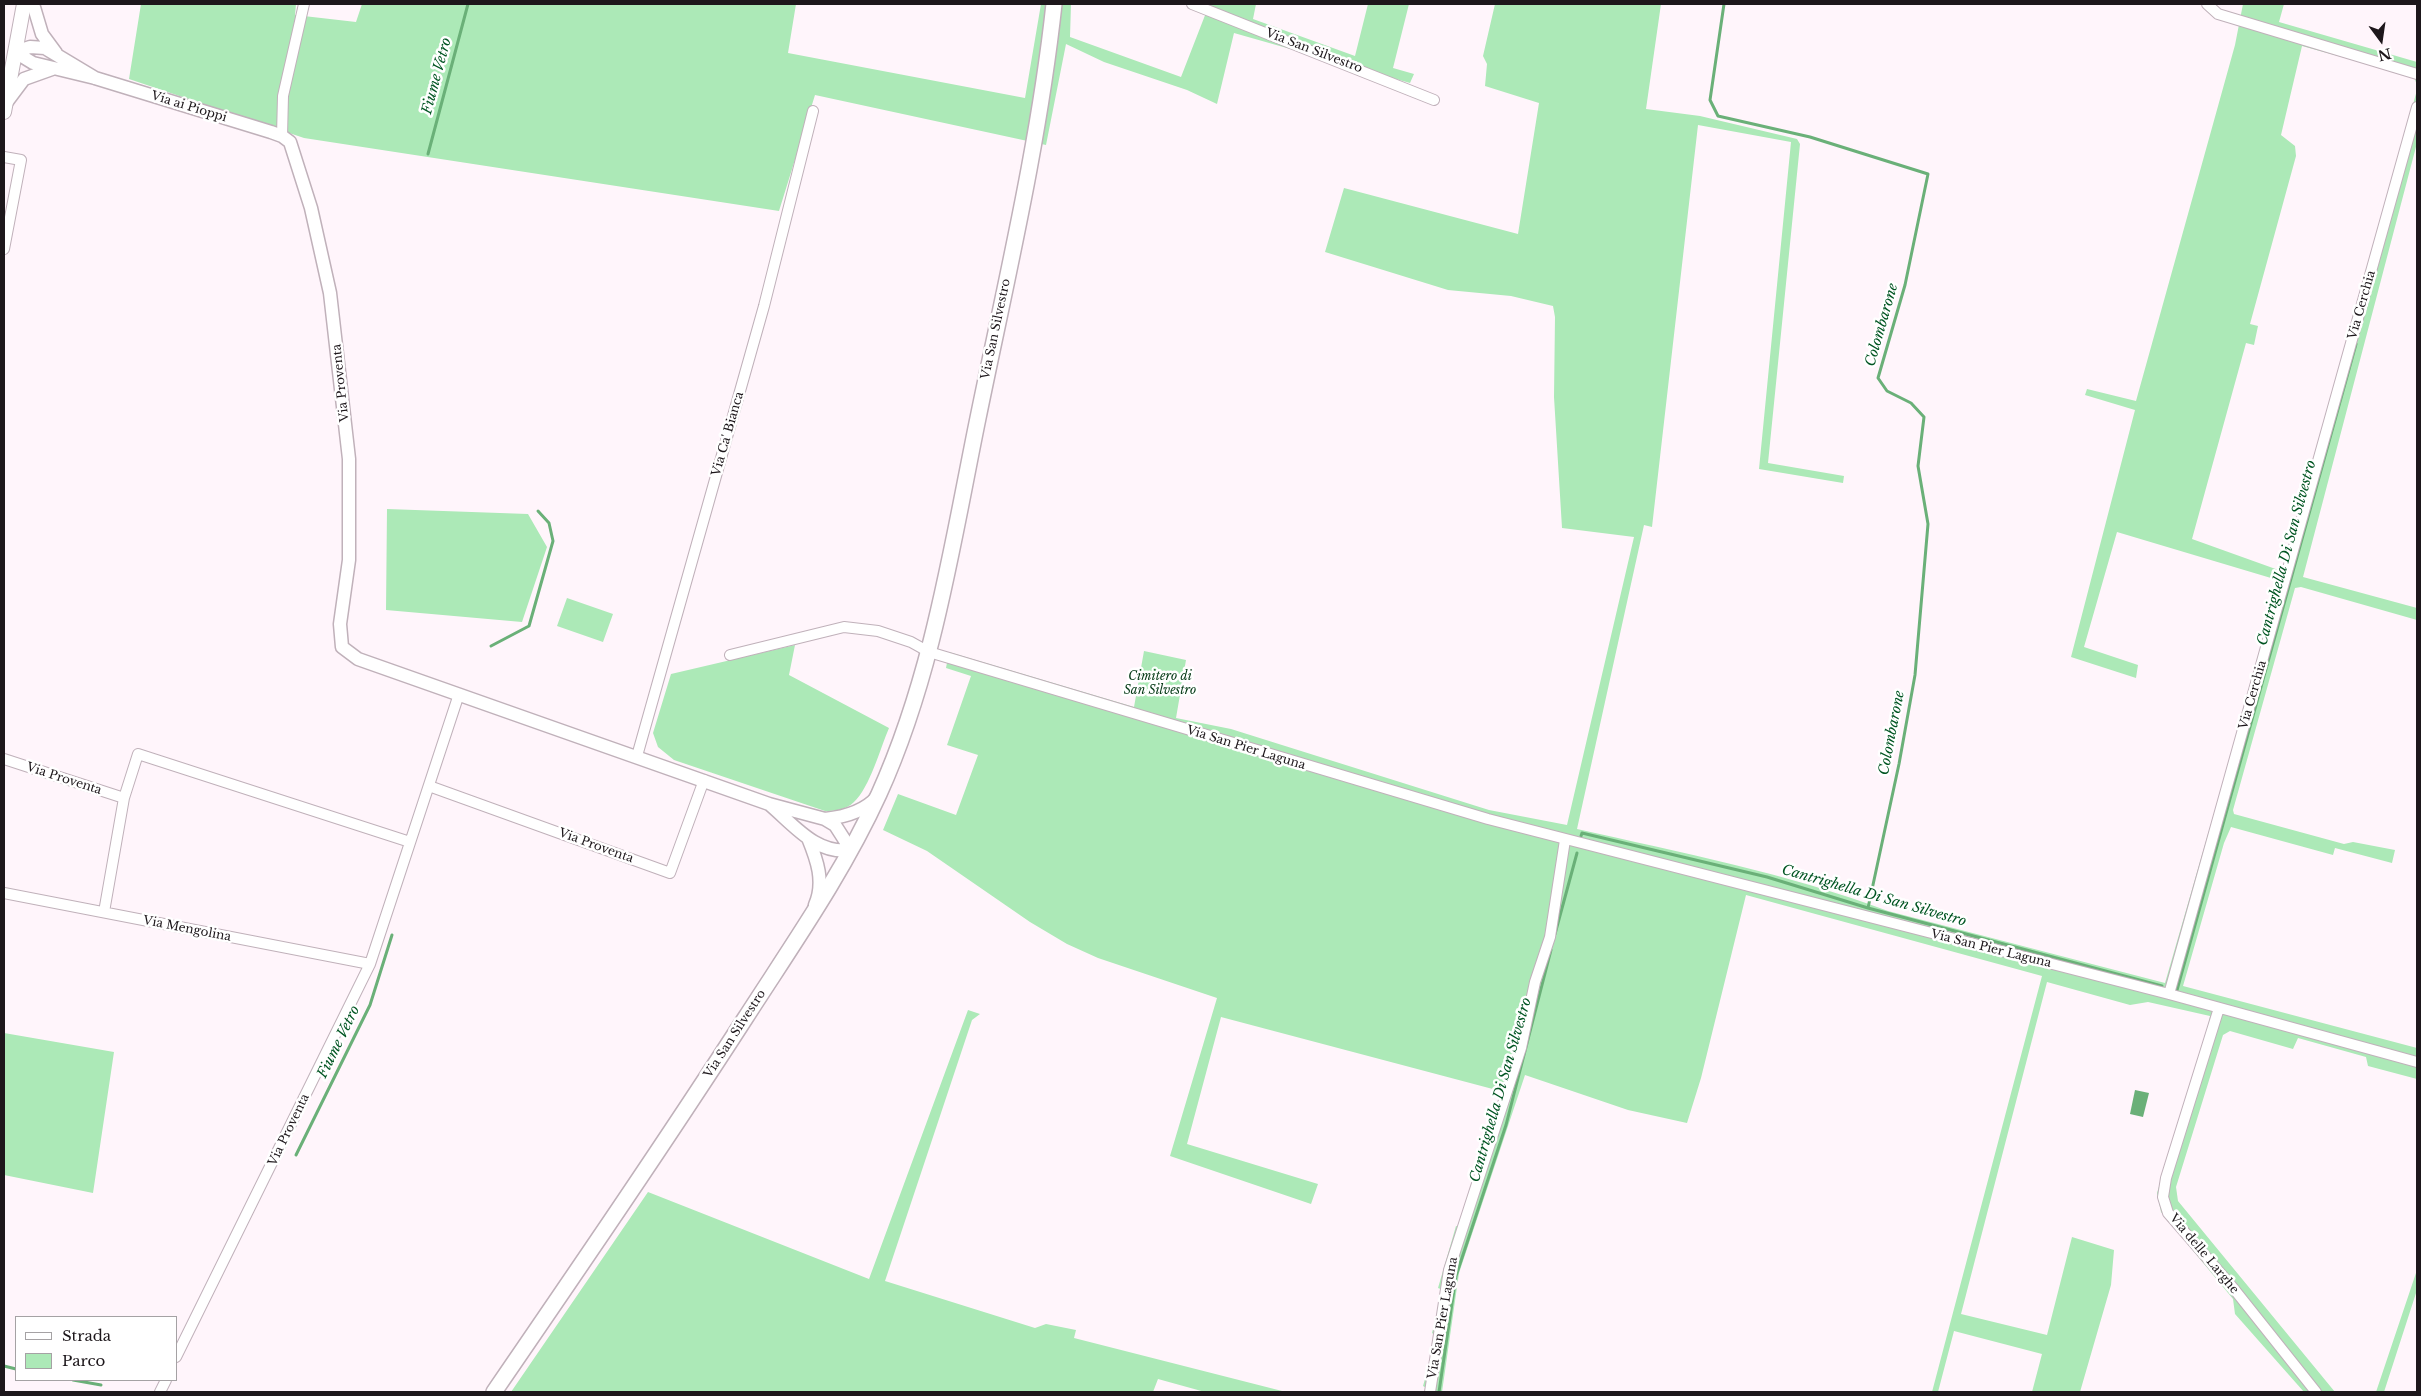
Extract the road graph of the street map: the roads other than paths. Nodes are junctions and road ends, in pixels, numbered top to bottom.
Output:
1 (24, 4) edge
2 (33, 4) edge
3 (304, 4) edge
4 (1054, 4) edge
5 (1192, 4) edge
6 (2206, 4) edge
7 (15, 52) junction
8 (60, 56) junction
9 (52, 69) junction
10 (2417, 74) edge
11 (96, 78) junction
12 (1434, 100) dead end
13 (2417, 107) edge
14 (4, 109) edge
15 (813, 111) dead end
16 (282, 136) junction
17 (4, 156) edge
18 (6, 222) edge
19 (4, 248) edge
20 (929, 652) junction
21 (730, 655) dead end
22 (459, 694) junction
23 (637, 756) junction
24 (4, 759) edge
25 (704, 780) junction
26 (429, 786) junction
27 (878, 795) junction
28 (124, 798) junction
29 (769, 804) junction
30 (826, 819) junction
31 (808, 838) junction
32 (1565, 840) junction
33 (410, 842) junction
34 (852, 850) junction
35 (4, 893) edge
36 (104, 912) junction
37 (809, 920) junction
38 (370, 964) junction
39 (2169, 994) junction
40 (2219, 1008) junction
41 (2417, 1062) edge
42 (178, 1353) edge
43 (494, 1392) edge
44 (1430, 1392) edge
45 (2316, 1392) edge

1 - 7 main road
2 - 8 street, Via ai Pioppi
3 - 16 street
4 - 20 main road, Via San Silvestro
5 - 12 street, Via San Silvestro
6 - 10 street
7 - 8 street, Via ai Pioppi
7 - 9 street, Via ai Pioppi
7 - 14 main road
8 - 11 street, Via ai Pioppi
9 - 11 street, Via ai Pioppi
9 - 14 street
11 - 16 street, Via ai Pioppi
13 - 39 street, Via Cerchia
15 - 23 street, Via Ca' Bianca
16 - 22 street, Via Proventa
17 - 18 street
18 - 19 street
20 - 21 street
20 - 27 main road, Via San Silvestro
20 - 32 street, Via San Pier Laguna
22 - 23 street, Via Proventa
22 - 26 street, Via Proventa
23 - 25 street, Via Proventa
24 - 28 street, Via Proventa
25 - 26 street, Via Proventa
25 - 29 street, Via Proventa
26 - 33 street, Via Proventa
27 - 30 street, Via Proventa
27 - 34 main road, Via San Silvestro
28 - 33 street
28 - 36 street
29 - 30 street, Via Proventa
29 - 31 street, Via Proventa
30 - 34 street
31 - 34 street, Via Proventa
31 - 37 street, Via Proventa
32 - 39 street, Via San Pier Laguna
32 - 44 street, Via San Pier Laguna
33 - 38 street, Via Proventa
34 - 37 main road, Via San Silvestro
35 - 36 street, Via Mengolina
36 - 38 street, Via Mengolina
37 - 43 main road, Via San Silvestro
38 - 42 street, Via Proventa
39 - 40 street, Via San Pier Laguna
40 - 41 street, Via San Pier Laguna
40 - 45 street, Via delle Larghe

